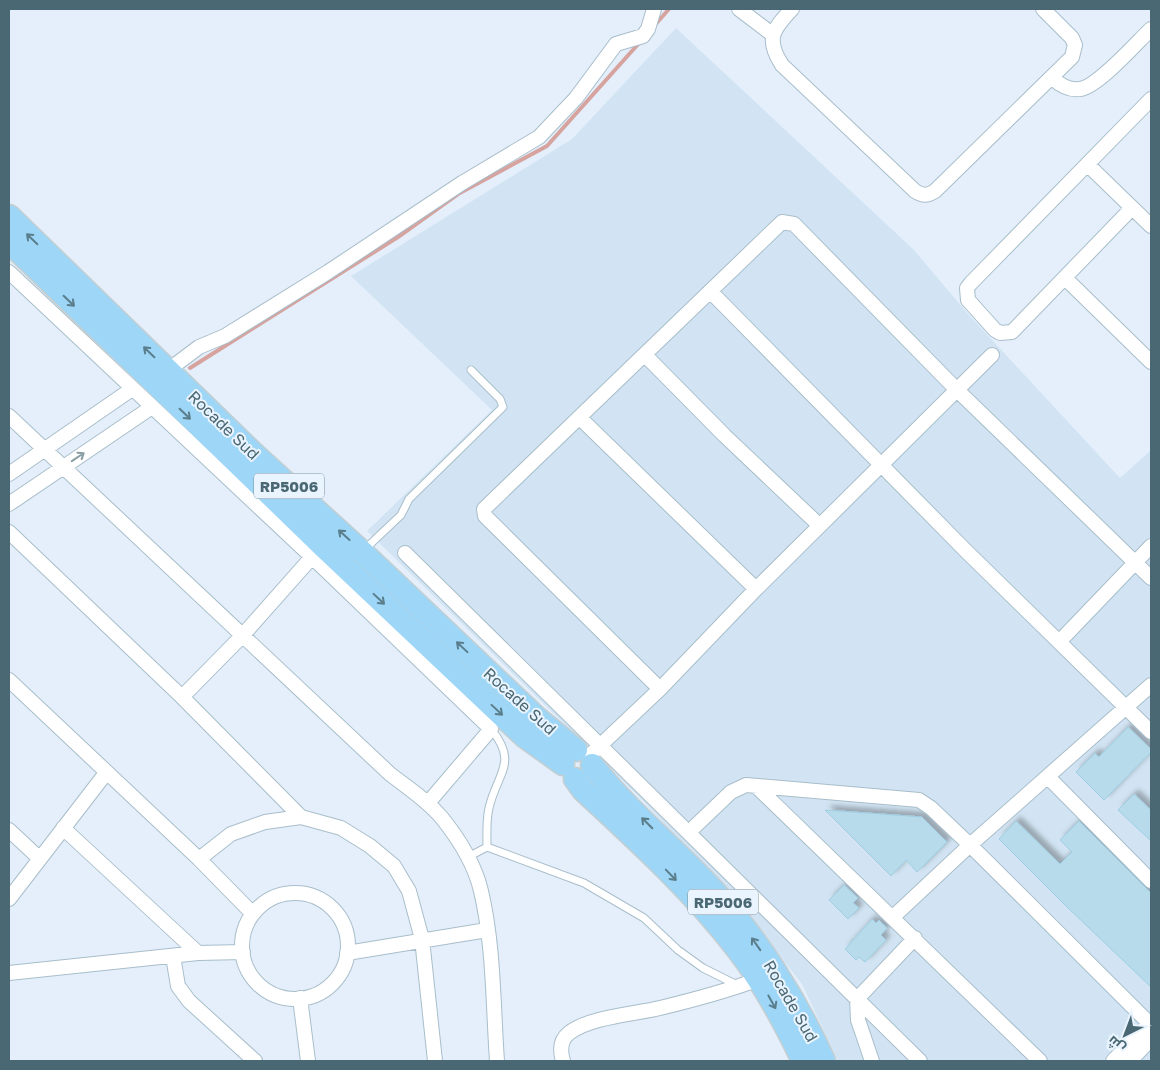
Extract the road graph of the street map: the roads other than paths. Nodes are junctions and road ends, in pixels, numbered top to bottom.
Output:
1 (654, 9) edge
2 (739, 9) edge
3 (792, 9) edge
4 (1043, 9) edge
5 (1151, 28) edge
6 (772, 34) junction
7 (1052, 78) junction
8 (1151, 99) edge
9 (1087, 164) junction
10 (1132, 208) junction
11 (9, 216) edge
12 (1151, 226) edge
13 (9, 242) edge
14 (9, 272) edge
15 (1065, 278) junction
16 (710, 291) junction
17 (645, 355) junction
18 (992, 355) dead end
19 (1151, 362) edge
20 (471, 370) dead end
21 (167, 371) junction
22 (132, 389) junction
23 (956, 389) junction
24 (152, 408) junction
25 (9, 416) edge
26 (580, 418) junction
27 (44, 451) junction
28 (881, 466) junction
29 (61, 468) junction
30 (9, 474) edge
31 (9, 504) edge
32 (819, 525) junction
33 (9, 532) edge
34 (1151, 546) edge
35 (362, 552) junction
36 (405, 553) dead end
37 (312, 557) junction
38 (1136, 562) junction
39 (1151, 578) edge
40 (756, 589) junction
41 (242, 636) junction
42 (1059, 642) junction
43 (9, 680) edge
44 (1151, 685) edge
45 (660, 690) junction
46 (182, 697) junction
47 (1126, 707) junction
48 (491, 729) junction
49 (1151, 732) edge
50 (583, 760) junction
51 (106, 773) junction
52 (1048, 777) junction
53 (756, 786) junction
54 (428, 803) junction
55 (301, 817) junction
56 (63, 828) junction
57 (9, 830) edge
58 (689, 832) junction
59 (970, 845) junction
60 (487, 847) junction
61 (40, 858) junction
62 (468, 858) junction
63 (199, 859) junction
64 (1151, 881) edge
65 (9, 899) edge
66 (253, 914) junction
67 (893, 916) junction
68 (487, 930) junction
69 (915, 938) junction
70 (422, 940) junction
71 (243, 952) junction
72 (198, 953) junction
73 (348, 953) junction
74 (173, 956) junction
75 (9, 973) edge
76 (749, 983) junction
77 (300, 998) junction
78 (857, 999) junction
79 (1151, 1023) edge
80 (1151, 1039) edge
81 (255, 1061) edge
82 (308, 1061) edge
83 (435, 1061) edge
84 (497, 1061) edge
85 (563, 1061) edge
86 (803, 1061) edge
87 (824, 1061) edge
88 (872, 1061) edge
89 (920, 1061) edge
90 (1040, 1061) edge
91 (1113, 1061) edge
92 (1130, 1061) edge

1 - 21 street
2 - 6 street
3 - 6 street
4 - 7 street
5 - 7 street
6 - 7 street
8 - 9 street
9 - 10 street
9 - 15 street
10 - 12 street
10 - 15 street
21 -> 11 highway, Rocade Sud / RP5006
13 -> 50 highway, Rocade Sud / RP5006
14 - 22 street
15 - 19 street
16 - 17 street
16 - 23 street
16 - 28 street
17 - 26 street
17 - 32 street
18 - 23 street
20 - 35 lane
35 -> 21 highway, Rocade Sud / RP5006
22 - 24 street
22 - 27 street
23 - 28 street
23 - 38 street
29 -> 24 street
24 - 37 street
25 - 27 street
26 - 40 street
26 - 45 street
27 - 29 street
27 - 30 street
28 - 32 street
28 - 42 street
29 - 31 street
29 - 41 street
32 - 40 street
33 - 46 street
34 - 38 street
50 -> 35 highway, Rocade Sud / RP5006
36 - 50 street
37 - 41 street
37 - 48 street
38 - 39 street
38 - 42 street
40 - 45 street
41 - 46 street
41 - 54 street
42 - 47 street
43 - 51 street
44 - 47 street
45 - 50 street
46 - 55 street
47 - 49 street
47 - 52 street
48 - 54 street
48 - 60 lane
50 - 58 street
50 -> 76 highway, Rocade Sud / RP5006
87 -> 50 highway, Rocade Sud / RP5006
51 - 56 street
51 - 63 street
52 - 59 street
52 - 64 street
53 - 58 street
53 - 59 street
53 - 67 street
54 - 62 street
55 - 63 street
55 - 70 street
56 - 61 street
56 - 72 street
57 - 61 street
58 - 78 street
59 - 67 street
59 - 79 street
60 - 62 lane
60 - 76 lane
61 - 65 street
62 - 68 street
63 - 66 street
66 - 71 street
66 - 73 street
67 - 69 street
68 - 70 street
68 - 84 street
69 - 78 street
69 - 90 street
70 - 73 street
70 - 83 street
71 - 72 street
71 - 77 street
72 - 74 street
73 - 77 street
74 - 75 street
74 - 81 street
76 - 85 street
76 -> 86 highway, Rocade Sud / RP5006
77 - 82 street
78 - 88 street
78 - 89 street
79 - 91 street
80 - 92 street

